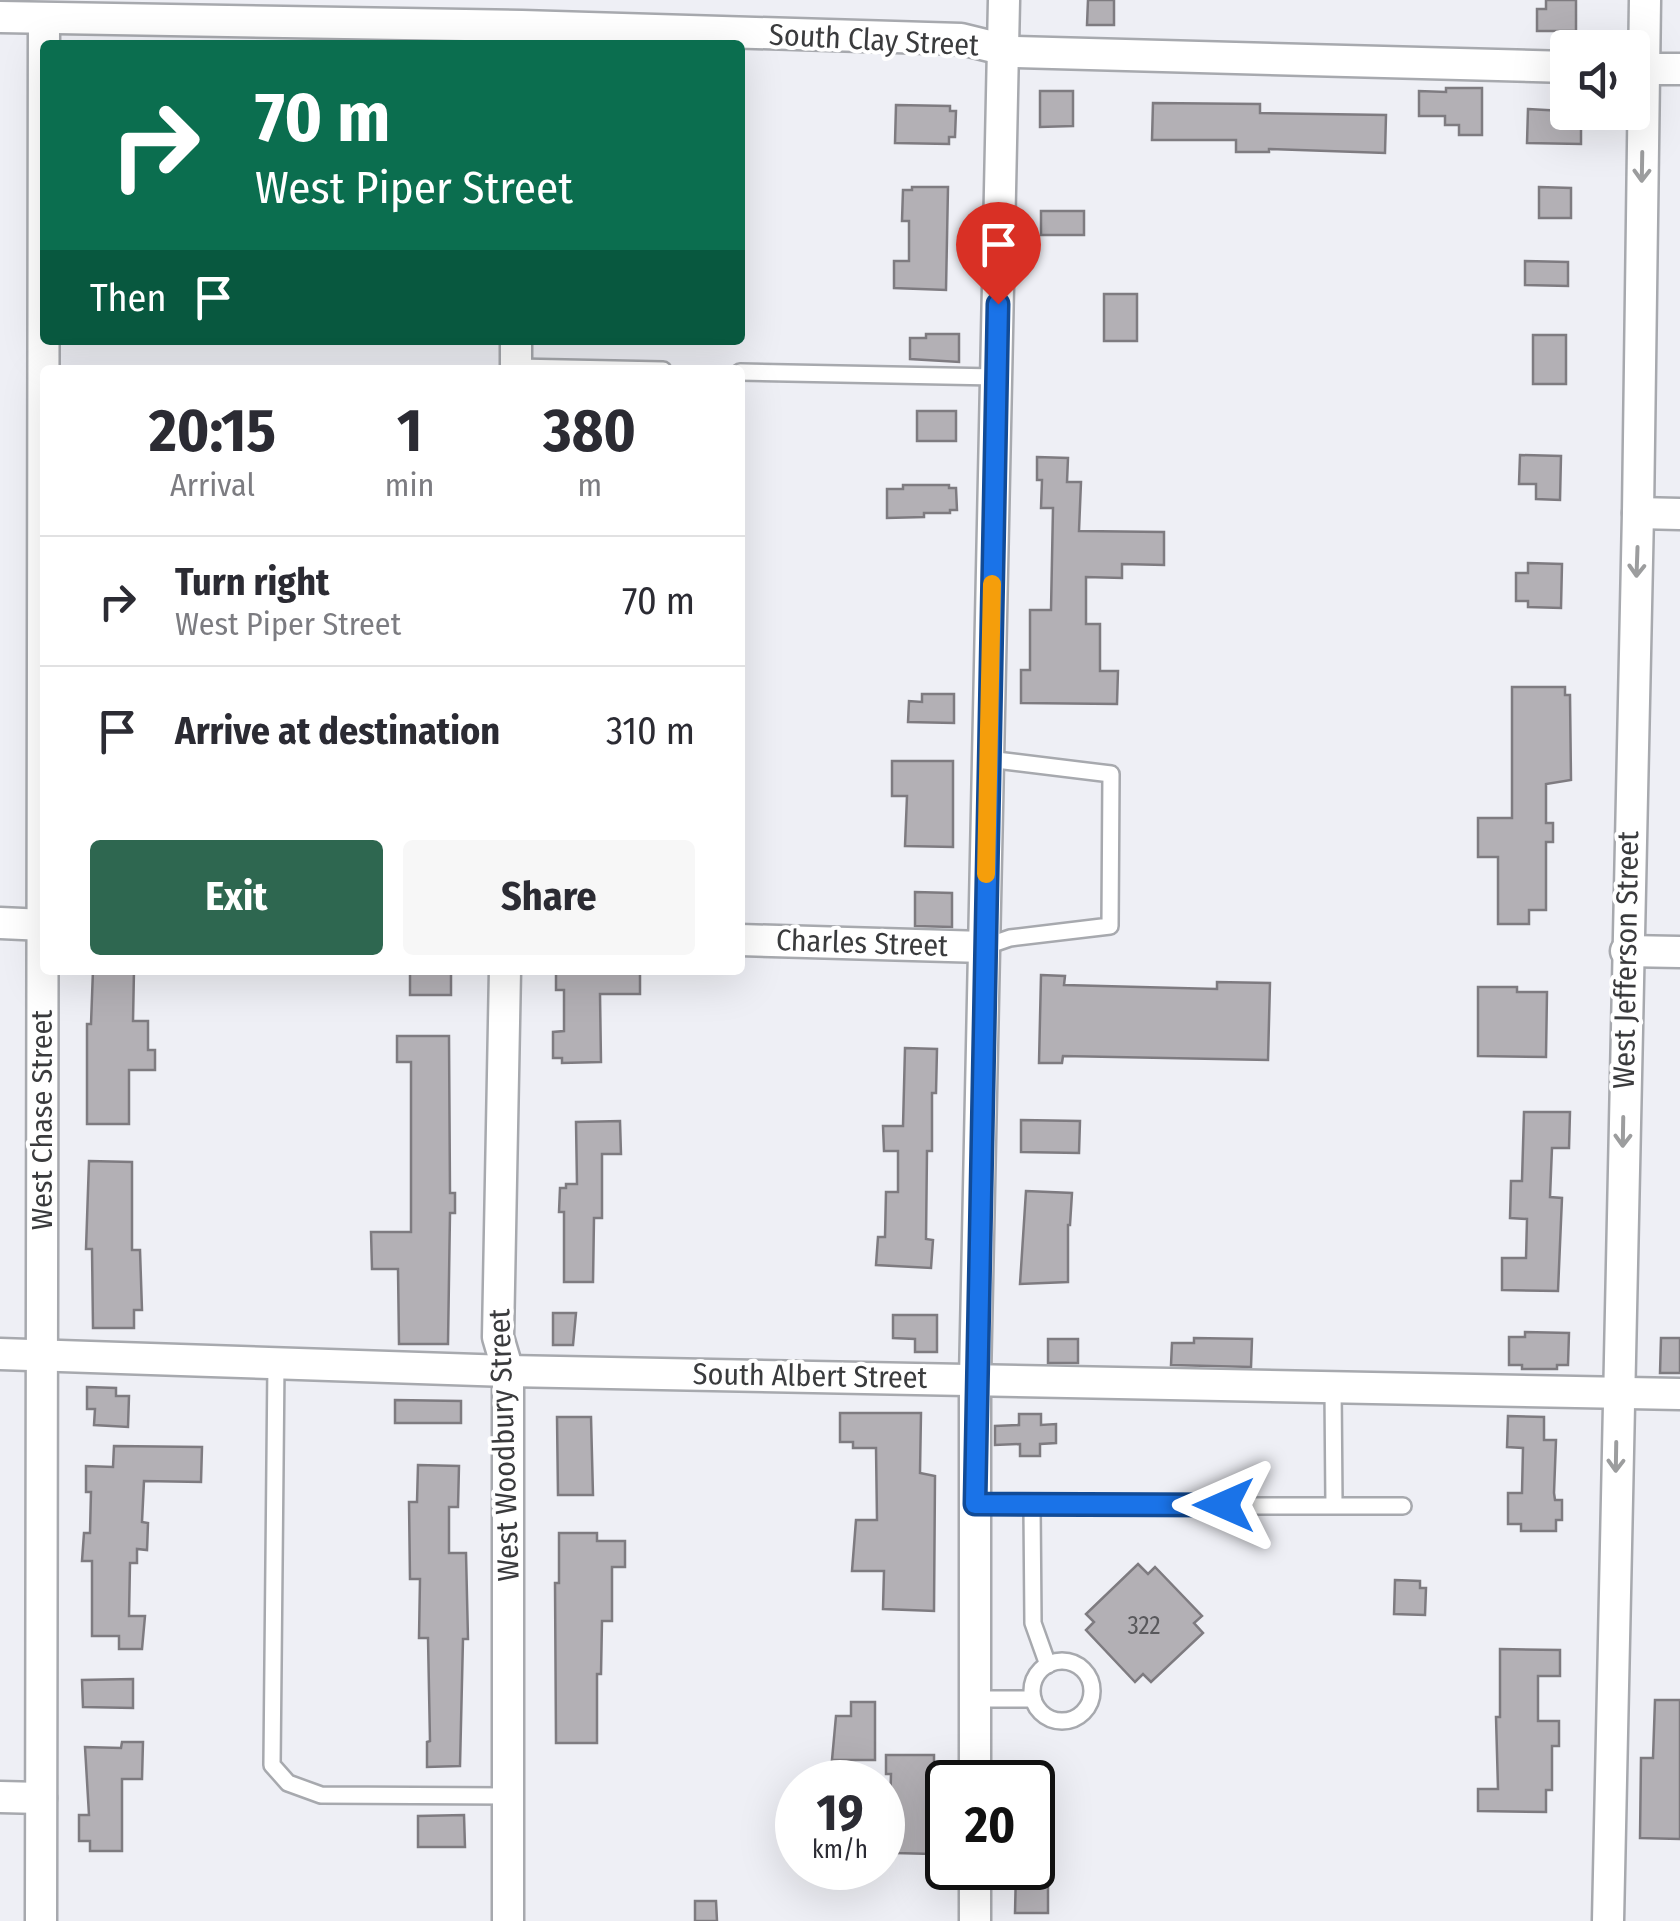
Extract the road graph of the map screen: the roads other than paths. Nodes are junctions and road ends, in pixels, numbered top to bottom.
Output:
1 (1004, 0) edge
2 (1645, 0) edge
3 (385, 12) edge
4 (0, 17) edge
5 (44, 19) junction
6 (1642, 30) edge
7 (522, 36) edge
8 (44, 40) edge
9 (1003, 49) junction
10 (1550, 66) edge
11 (1650, 69) edge
12 (1680, 69) edge
13 (1638, 130) edge
14 (516, 359) edge
15 (596, 365) edge
16 (745, 372) edge
17 (996, 378) junction
18 (1638, 514) junction
19 (1680, 514) edge
20 (988, 758) junction
21 (0, 924) edge
22 (40, 925) edge
23 (745, 940) edge
24 (984, 947) junction
25 (1626, 951) junction
26 (1680, 952) edge
27 (44, 975) edge
28 (505, 975) edge
29 (0, 1354) edge
30 (42, 1354) junction
31 (276, 1363) junction
32 (508, 1371) junction
33 (975, 1380) junction
34 (1333, 1387) junction
35 (1618, 1394) junction
36 (1680, 1394) edge
37 (975, 1504) junction
38 (1334, 1505) junction
39 (1032, 1506) junction
40 (1403, 1506) dead end
41 (1048, 1664) junction
42 (975, 1700) junction
43 (1033, 1700) junction
44 (975, 1760) edge
45 (508, 1796) junction
46 (0, 1798) edge
47 (40, 1798) junction
48 (975, 1890) edge
49 (41, 1921) edge
50 (508, 1921) edge
51 (974, 1921) edge
52 (1608, 1921) edge

1 - 9 street
2 - 6 street, West Jefferson Street
3 - 5 street, South Clay Street
3 - 7 street, South Clay Street
4 - 5 street, South Clay Street
5 - 8 street, West Chase Street
7 - 9 street, South Clay Street
9 - 10 street, South Clay Street
9 - 17 street
11 - 12 street
13 -> 18 street, West Jefferson Street
14 - 15 lane
16 - 17 lane
17 - 20 street
18 - 19 street
18 -> 25 street, West Jefferson Street
20 - 24 street
20 - 24 lane
21 - 22 street
23 - 24 street, Charles Street
24 - 33 street
25 - 26 street
25 -> 35 street, West Jefferson Street
27 - 30 street, West Chase Street
28 - 32 street, West Woodbury Street
29 - 30 street, South Albert Street
30 - 31 street, South Albert Street
30 - 47 street, West Chase Street
31 - 32 street, South Albert Street
31 - 45 lane
32 - 33 street, South Albert Street
32 - 45 street, West Woodbury Street
33 - 34 street, South Albert Street
33 - 37 street
34 - 35 street, South Albert Street
34 - 38 lane
35 - 36 street, South Albert Street
35 -> 52 street, West Jefferson Street
37 - 39 lane
37 - 42 street
38 - 39 lane
38 - 40 lane
39 - 41 lane
41 - 43 lane
41 - 43 lane
42 - 43 lane
42 - 44 street
45 - 50 street, West Woodbury Street
46 - 47 street
47 - 49 street, West Chase Street
48 - 51 street

